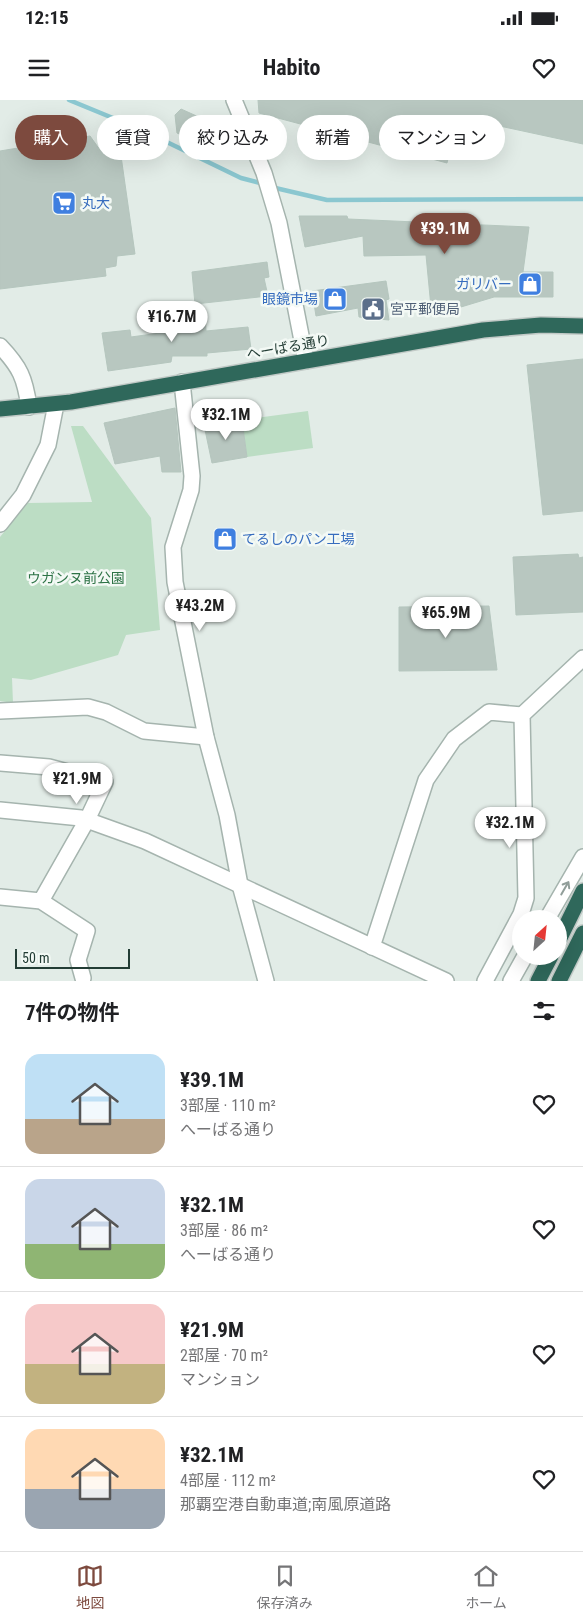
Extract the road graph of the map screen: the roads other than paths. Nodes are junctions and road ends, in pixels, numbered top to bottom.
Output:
1 (234, 100) edge
2 (583, 326) edge
3 (0, 346) edge
4 (306, 361) junction
5 (182, 382) junction
6 (56, 404) junction
7 (29, 407) junction
8 (0, 409) edge
9 (0, 524) edge
10 (583, 658) edge
11 (0, 711) edge
12 (522, 715) junction
13 (206, 736) junction
14 (0, 763) edge
15 (0, 810) edge
16 (87, 820) junction
17 (583, 856) edge
18 (240, 885) junction
19 (583, 891) edge
20 (0, 897) edge
21 (41, 901) junction
22 (552, 910) edge
23 (568, 922) edge
24 (583, 933) edge
25 (372, 947) junction
26 (520, 965) edge
27 (546, 965) edge
28 (84, 978) dead end
29 (266, 981) edge
30 (446, 981) edge
31 (486, 981) edge
32 (511, 981) edge
33 (538, 981) edge
34 (559, 981) edge

1 - 4 street
2 - 4 highway, へーばる通り
3 - 7 street
4 - 5 highway, へーばる通り
5 - 6 highway, へーばる通り
5 - 13 street
6 - 7 highway, へーばる通り
6 - 9 street
7 - 8 highway, へーばる通り
10 - 12 street
11 - 13 street
12 - 25 street
12 - 31 street
13 - 18 street
14 - 16 street
15 - 16 street
16 - 18 street
16 - 21 street
22 -> 17 street
18 - 25 street
18 - 29 street
19 - 23 highway
20 - 21 street
21 - 28 street
24 - 34 highway
25 - 30 street
26 - 32 street
27 - 33 highway

